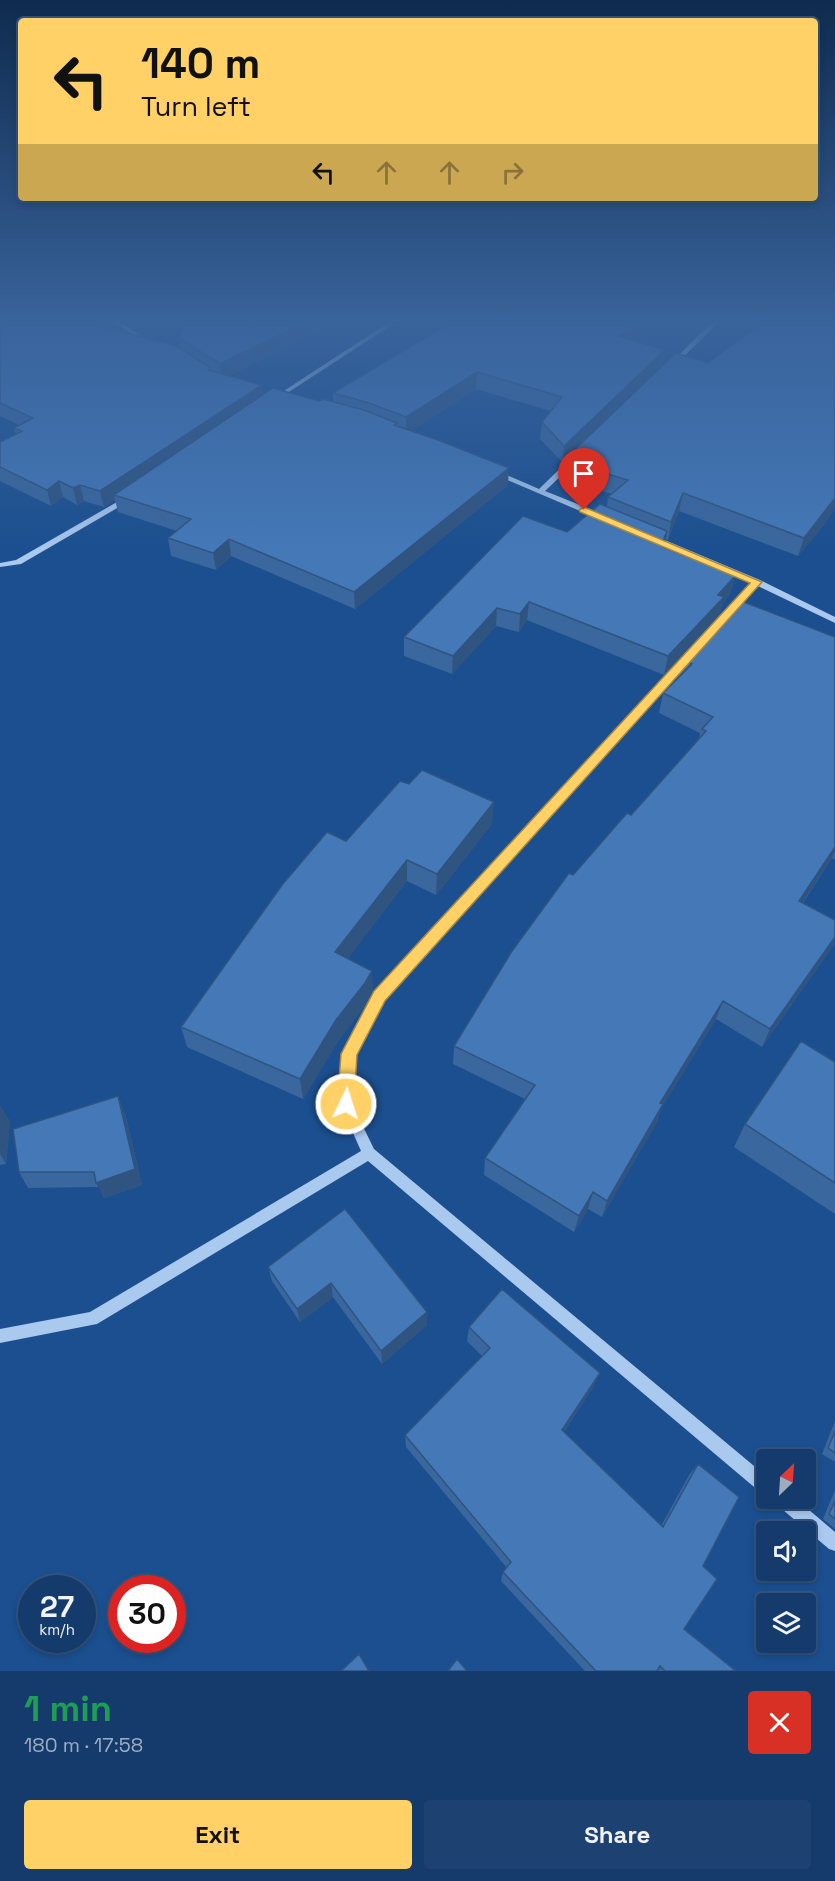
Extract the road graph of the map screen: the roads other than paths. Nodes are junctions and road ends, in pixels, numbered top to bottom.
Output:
1 (277, 397) joint
2 (288, 400) edge
3 (268, 404) edge
4 (583, 451) edge
5 (490, 472) edge
6 (540, 492) junction
7 (133, 496) edge
8 (605, 519) edge
9 (649, 537) edge
10 (0, 566) edge
11 (757, 582) junction
12 (833, 616) edge
13 (725, 617) edge
14 (701, 644) edge
15 (369, 1153) junction
16 (0, 1336) edge
17 (756, 1478) edge
18 (795, 1509) edge
19 (835, 1543) edge

1 - 2 street
1 - 3 street
4 - 6 street
5 - 6 street
6 - 8 street
7 - 10 street
9 - 11 street
11 - 12 street
11 - 13 street
14 - 15 street
15 - 16 street
15 - 17 street
18 - 19 street

